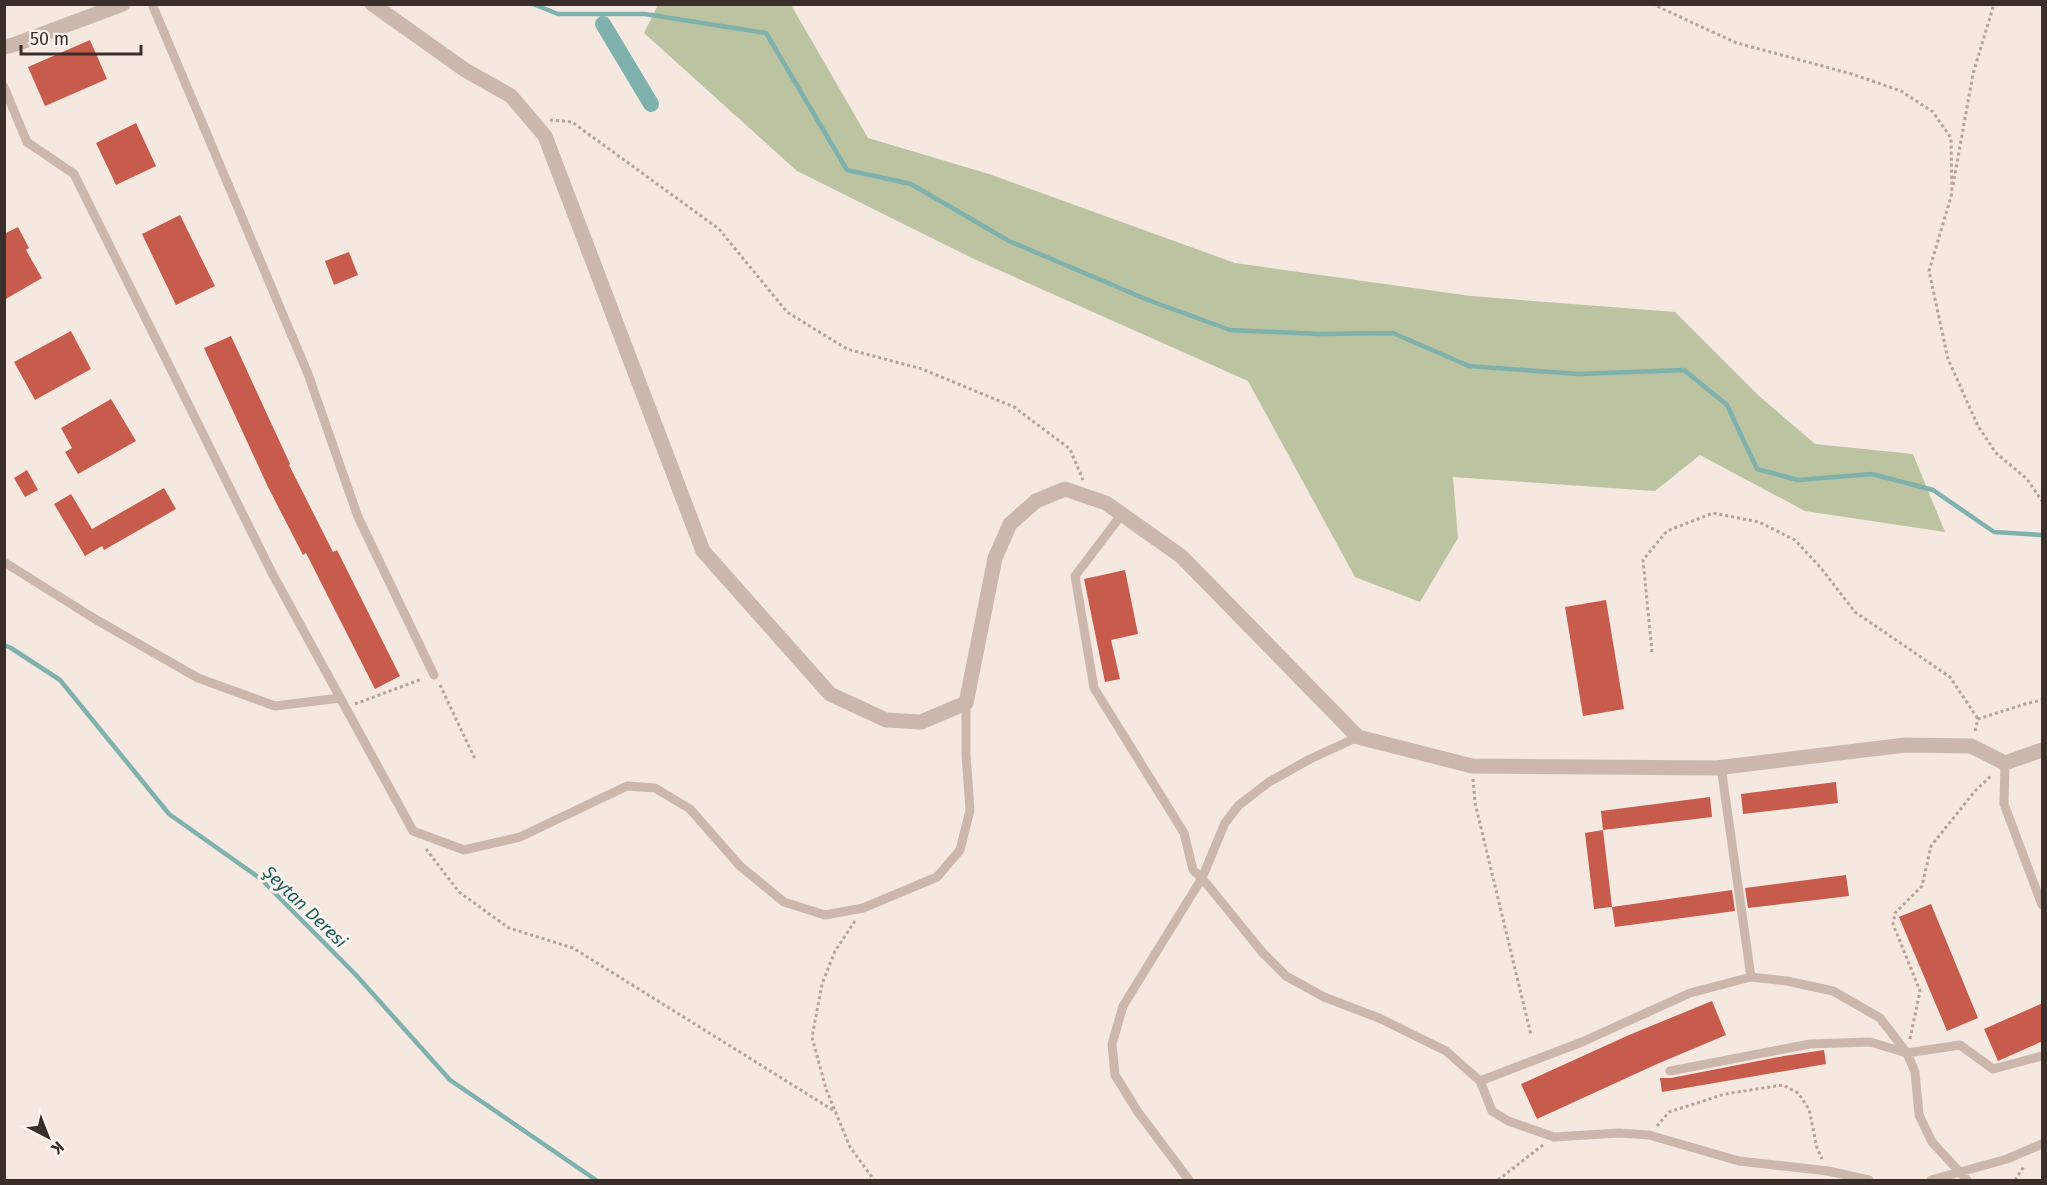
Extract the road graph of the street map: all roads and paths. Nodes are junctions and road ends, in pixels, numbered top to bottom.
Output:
1 (123, 4) edge
2 (152, 4) edge
3 (372, 4) edge
4 (1652, 4) edge
5 (1994, 4) edge
6 (7, 45) edge
7 (4, 87) edge
8 (529, 117) junction
9 (1952, 193) junction
10 (1091, 498) junction
11 (2043, 501) edge
12 (1122, 514) junction
13 (4, 562) edge
14 (4, 570) edge
15 (16, 571) junction
16 (1652, 652) dead end
17 (434, 675) junction
18 (2043, 700) edge
19 (966, 702) junction
20 (343, 703) junction
21 (1978, 719) junction
22 (1358, 737) junction
23 (1971, 746) junction
24 (2043, 750) edge
25 (475, 759) dead end
26 (2005, 763) junction
27 (1472, 766) junction
28 (1721, 767) junction
29 (413, 831) junction
30 (1202, 878) junction
31 (2043, 905) edge
32 (863, 908) junction
33 (1751, 977) junction
34 (1531, 1035) dead end
35 (1907, 1053) junction
36 (2043, 1056) edge
37 (1670, 1071) dead end
38 (1480, 1081) junction
39 (836, 1112) junction
40 (1649, 1135) junction
41 (1554, 1137) junction
42 (2043, 1144) edge
43 (1828, 1171) junction
44 (1958, 1173) junction
45 (874, 1180) edge
46 (1189, 1180) edge
47 (1498, 1180) edge
48 (1869, 1180) edge
49 (1930, 1180) edge
50 (1967, 1180) edge

1 - 6 street
2 - 17 lane
3 - 8 street
4 - 9 path
5 - 9 path
7 - 20 lane
8 - 10 path
8 - 19 street
9 - 11 path
10 - 12 street
10 - 19 street
12 - 22 street
12 - 30 lane
13 - 15 lane
14 - 15 lane
15 - 20 lane
16 - 21 path
17 - 20 path
17 - 25 path
18 - 21 path
19 - 32 lane
20 - 29 lane
21 - 23 path
22 - 27 street
22 - 30 lane
23 - 26 street
23 - 28 street
24 - 26 street
26 - 31 lane
26 - 35 path
27 - 28 street
27 - 34 path
28 - 33 lane
29 - 32 lane
29 - 39 path
30 - 38 lane
30 - 46 lane
32 - 39 path
33 - 35 lane
33 - 38 lane
35 - 36 lane
35 - 37 lane
35 - 44 lane
38 - 41 lane
39 - 45 path
40 - 41 lane
40 - 43 lane
40 - 43 path
41 - 47 path
42 - 44 lane
43 - 48 lane
44 - 49 lane
44 - 50 lane

